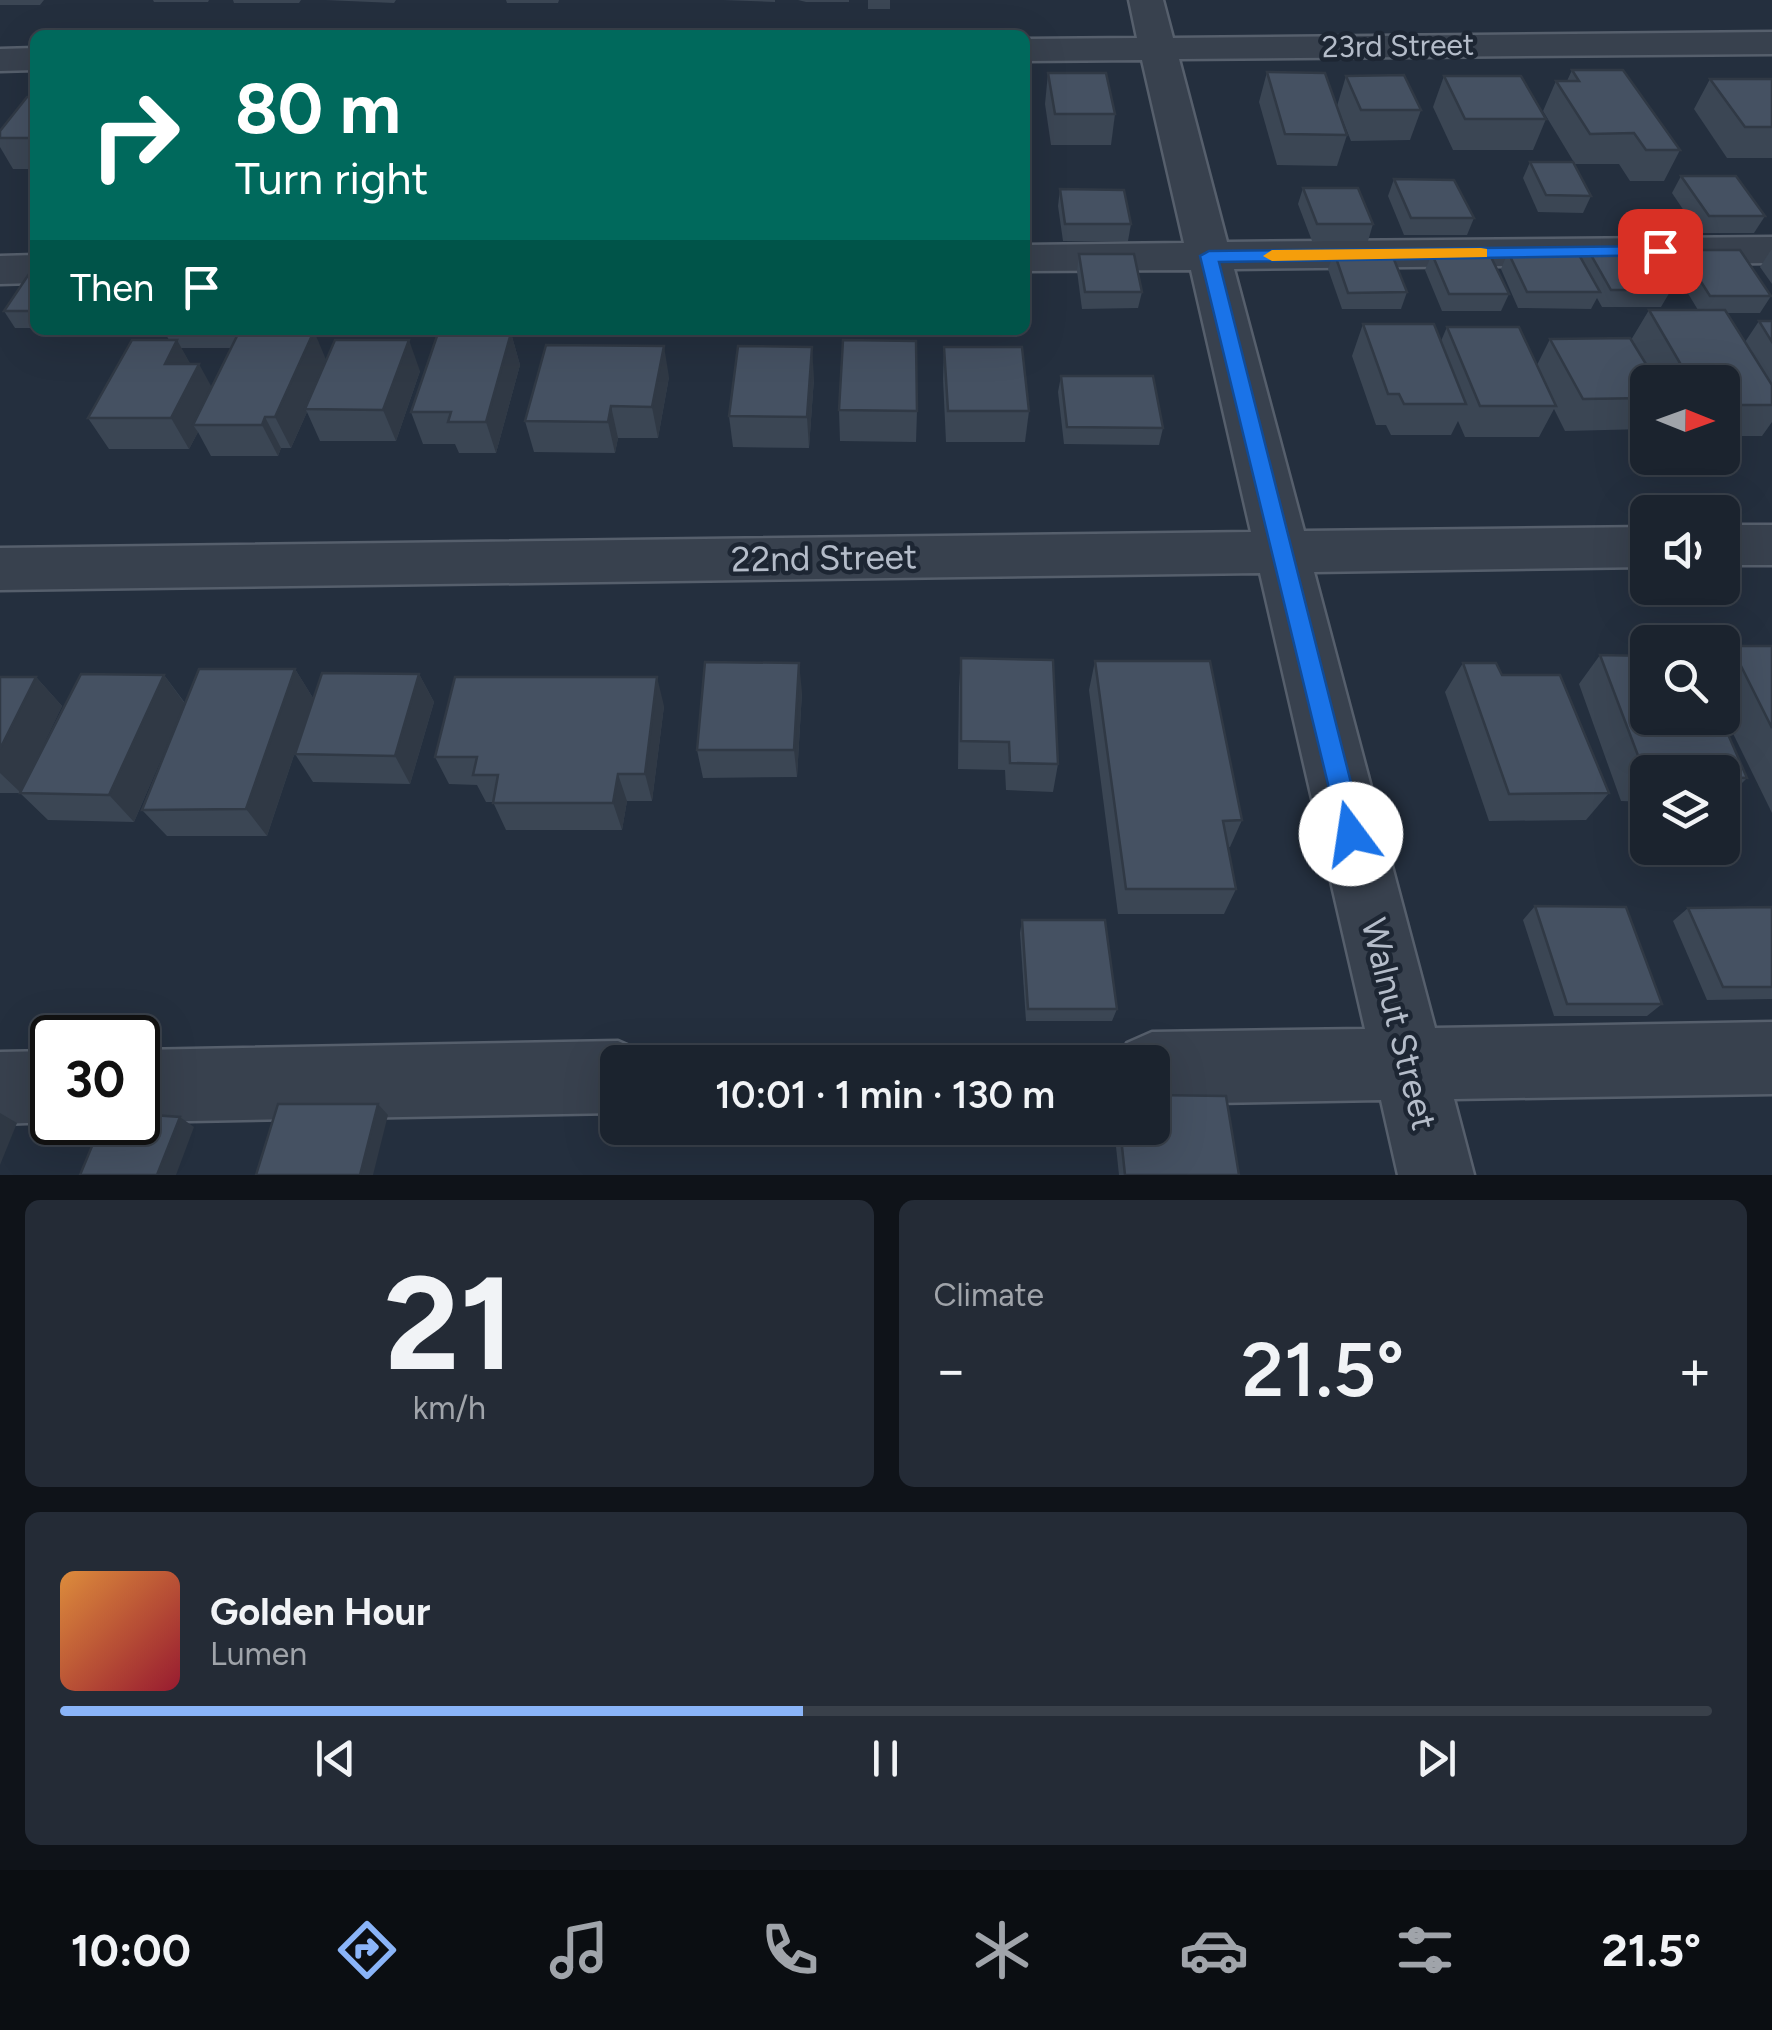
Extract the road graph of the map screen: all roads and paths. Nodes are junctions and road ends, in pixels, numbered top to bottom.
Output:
1 (1146, 0) edge
2 (1772, 43) edge
3 (1158, 49) junction
4 (1030, 50) edge
5 (0, 60) edge
6 (30, 60) edge
7 (1772, 250) edge
8 (1209, 256) junction
9 (1030, 258) edge
10 (0, 270) edge
11 (30, 270) edge
12 (1772, 545) edge
13 (1630, 546) edge
14 (1740, 546) edge
15 (1281, 552) junction
16 (0, 569) edge
17 (1772, 1058) edge
18 (1408, 1063) junction
19 (1170, 1068) edge
20 (600, 1077) edge
21 (160, 1086) edge
22 (30, 1087) edge
23 (0, 1088) edge
24 (1436, 1175) edge

1 - 3 street, Walnut Street
2 - 3 street, 23rd Street
3 - 4 street, 23rd Street
3 - 8 street, Walnut Street
5 - 6 street
7 - 8 street
8 - 9 street
8 - 15 street, Walnut Street
10 - 11 street
12 - 14 street
13 - 15 street, 22nd Street
15 - 16 street, 22nd Street
15 - 18 street, Walnut Street
17 - 18 street
18 - 19 street
18 - 24 street, Walnut Street
20 - 21 street
22 - 23 street

